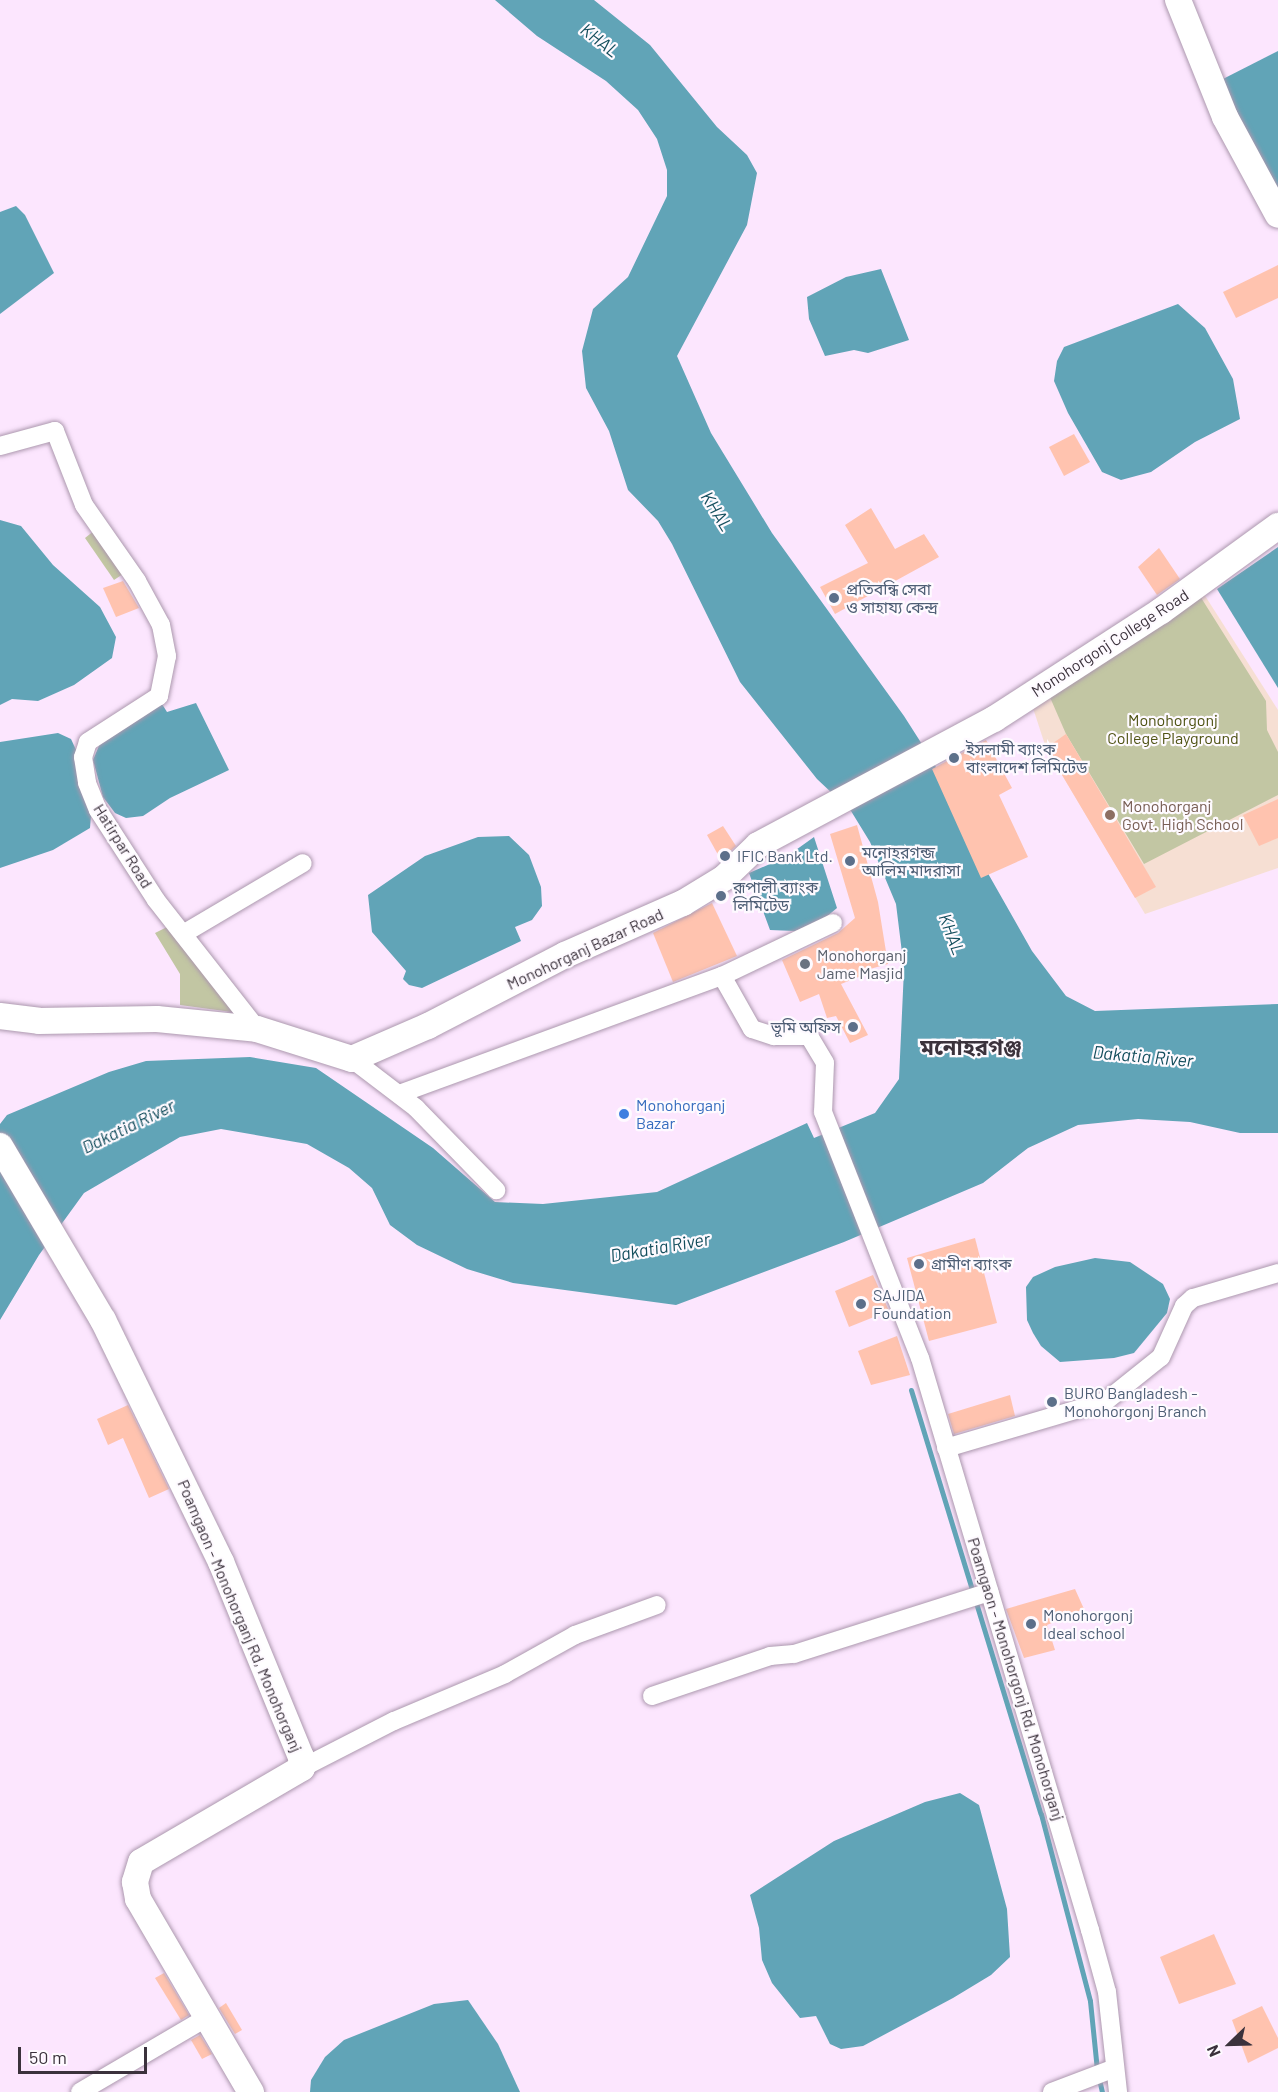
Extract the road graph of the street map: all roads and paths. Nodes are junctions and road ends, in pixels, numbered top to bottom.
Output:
1 (1178, 0) edge
2 (1278, 215) edge
3 (0, 446) edge
4 (1278, 526) edge
5 (806, 821) joint
6 (303, 863) dead end
7 (833, 923) dead end
8 (183, 934) junction
9 (722, 976) junction
10 (0, 1016) edge
11 (257, 1029) junction
12 (352, 1059) junction
13 (399, 1094) junction
14 (0, 1146) edge
15 (495, 1190) dead end
16 (1278, 1273) edge
17 (946, 1448) junction
18 (985, 1593) junction
19 (657, 1605) dead end
20 (652, 1696) dead end
21 (302, 1768) junction
22 (206, 2018) junction
23 (1110, 2070) junction
24 (80, 2092) edge
25 (251, 2092) edge
26 (1052, 2092) edge
27 (1118, 2092) edge

1 - 2 street
3 - 8 street, Hatirpar Road
4 - 5 street, Monohorgonj College Road
5 - 12 street, Monohorganj Bazar Road
6 - 8 street
7 - 9 street
8 - 11 street, Hatirpar Road
9 - 13 street
9 - 17 street, Poamgaon - Monohorgonj Rd, Monohorganj
10 - 11 street
11 - 12 street
12 - 13 street
13 - 15 street
14 - 21 street, Poamgaon - Monohorganj Rd, Monohorganj
16 - 17 street
17 - 18 street, Poamgaon - Monohorgonj Rd, Monohorganj
18 - 20 street
18 - 23 street, Poamgaon - Monohorgonj Rd, Monohorganj
19 - 21 street
21 - 22 street, Poamgaon - Monohorganj Rd, Monohorganj
22 - 24 street
22 - 25 street, Poamgaon - Monohorganj Rd, Monohorganj
23 - 26 street
23 - 27 street, Poamgaon - Monohorgonj Rd, Monohorganj

